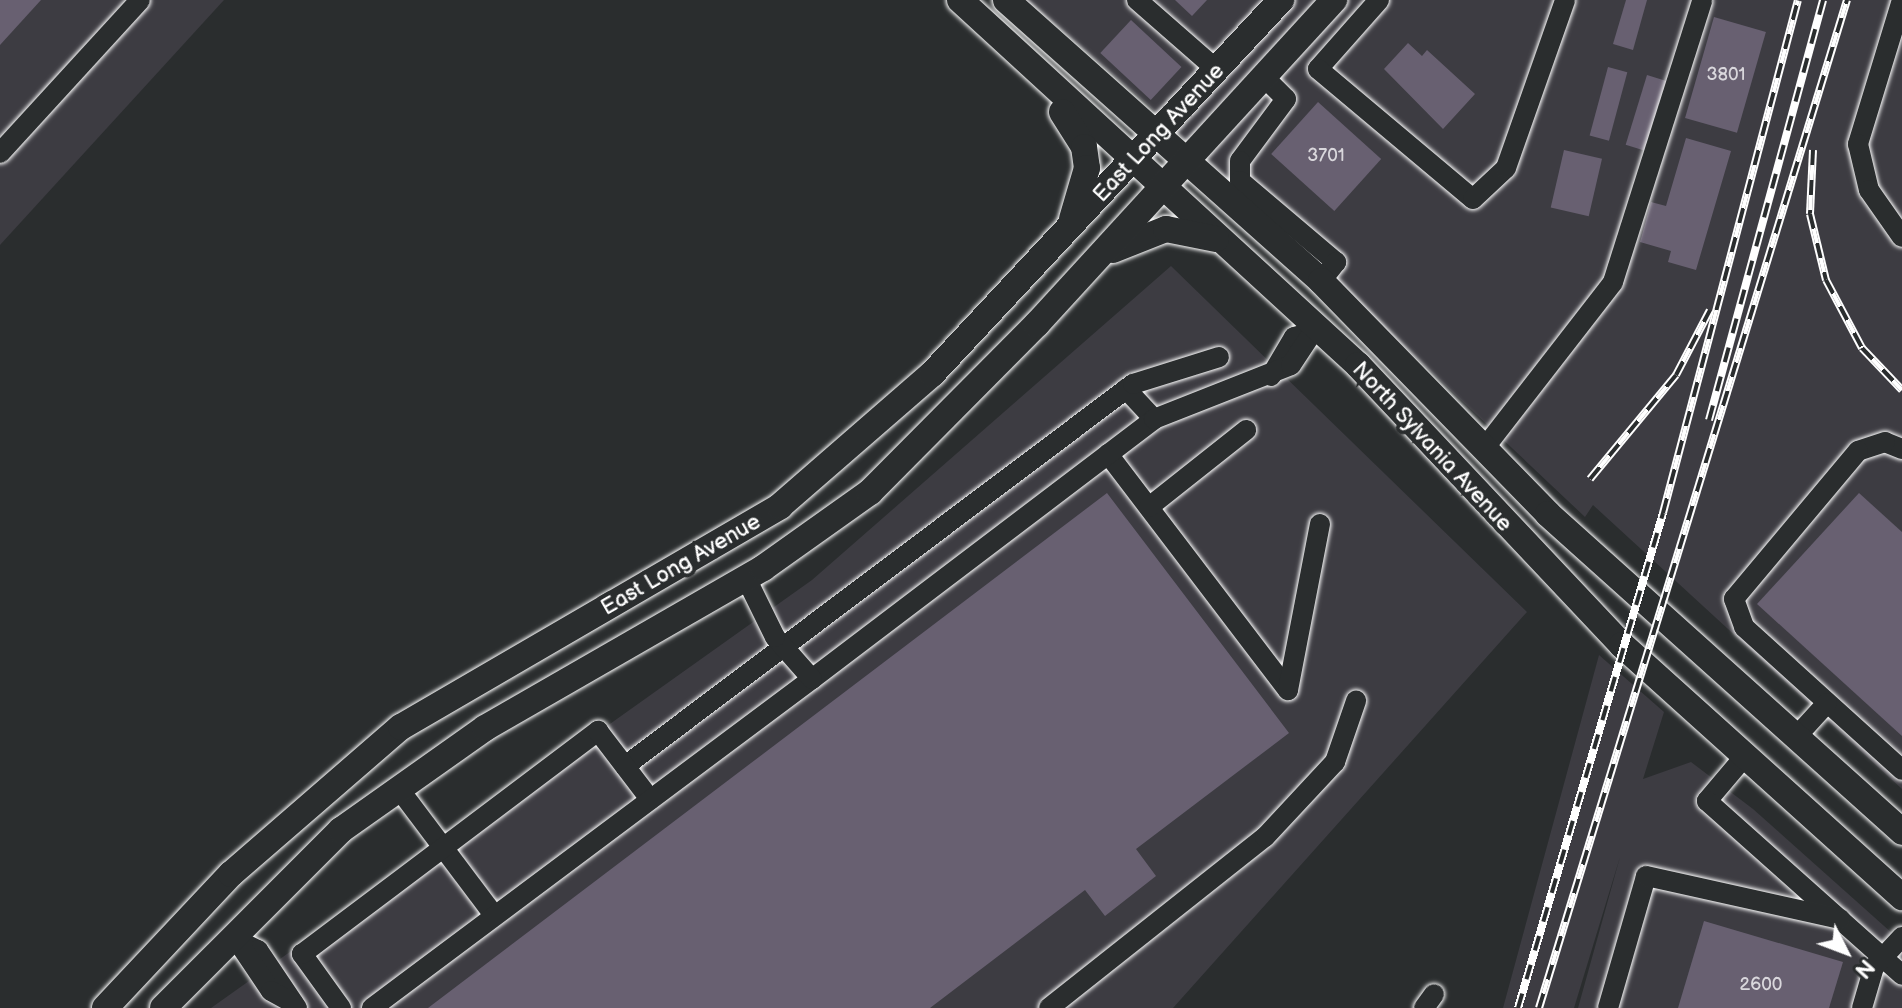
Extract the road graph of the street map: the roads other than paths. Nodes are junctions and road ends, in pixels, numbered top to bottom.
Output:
1 (140, 0) edge
2 (960, 0) edge
3 (1137, 0) edge
4 (1281, 0) edge
5 (1334, 0) edge
6 (1379, 0) edge
7 (1565, 0) edge
8 (1902, 0) edge
9 (1702, 1) edge
10 (1018, 5) edge
11 (999, 39) junction
12 (1217, 70) junction
13 (1264, 77) junction
14 (1160, 132) junction
15 (0, 153) edge
16 (1132, 162) junction
17 (1188, 162) junction
18 (1163, 189) junction
19 (1902, 237) edge
20 (1222, 242) junction
21 (1054, 248) junction
22 (1102, 255) junction
23 (1321, 281) junction
24 (1313, 329) junction
25 (1219, 357) dead end
26 (1126, 389) junction
27 (1154, 419) junction
28 (1246, 430) dead end
29 (1486, 446) junction
30 (1902, 449) edge
31 (1108, 454) junction
32 (1461, 481) junction
33 (1149, 507) junction
34 (1320, 524) dead end
35 (728, 542) junction
36 (749, 584) junction
37 (787, 646) junction
38 (812, 679) junction
39 (1356, 701) dead end
40 (1827, 703) junction
41 (1796, 737) junction
42 (1745, 756) junction
43 (625, 766) junction
44 (1902, 770) edge
45 (402, 794) junction
46 (650, 799) junction
47 (1902, 832) edge
48 (444, 847) junction
49 (1902, 897) edge
50 (199, 907) junction
51 (494, 915) junction
52 (1840, 919) junction
53 (1902, 937) edge
54 (236, 941) junction
55 (1883, 958) junction
56 (1902, 975) edge
57 (295, 1006) edge
58 (105, 1008) edge
59 (163, 1008) edge
60 (341, 1008) edge
61 (372, 1008) edge
62 (1049, 1008) edge
63 (1608, 1008) edge
64 (1862, 1008) edge

1 - 15 lane
2 - 11 main road, North Sylvania Avenue
3 - 12 lane
4 - 12 main road, East Long Avenue
5 - 13 main road, East Long Avenue
6 - 7 lane
8 - 19 lane
9 - 29 lane
10 - 11 main road
10 - 14 main road, North Sylvania Avenue
11 - 16 main road, North Sylvania Avenue
11 - 21 main road
12 - 14 main road, East Long Avenue
13 - 17 main road, East Long Avenue
13 - 23 lane
14 - 16 main road, East Long Avenue
14 - 17 main road, North Sylvania Avenue
16 - 18 main road, North Sylvania Avenue
16 - 21 main road, East Long Avenue
17 - 18 main road, East Long Avenue
17 - 23 main road, North Sylvania Avenue
18 - 20 main road, North Sylvania Avenue
18 - 22 main road, East Long Avenue
20 - 22 main road
20 - 24 main road, North Sylvania Avenue
21 - 35 main road, East Long Avenue
22 - 36 main road, East Long Avenue
23 - 29 main road, North Sylvania Avenue
24 - 27 lane
24 - 32 main road, North Sylvania Avenue
25 - 26 lane
26 - 27 lane
26 - 37 lane
27 - 31 lane
28 - 33 lane
29 - 32 main road
29 - 41 main road, North Sylvania Avenue
30 - 40 lane
31 - 33 lane
31 - 38 lane
32 - 42 main road, North Sylvania Avenue
33 - 34 lane
35 - 36 main road
35 - 50 main road, East Long Avenue
36 - 37 lane
36 - 45 main road, East Long Avenue
37 - 38 lane
37 - 43 lane
38 - 46 lane
39 - 62 lane
40 - 41 lane
40 - 44 lane
41 - 47 main road, North Sylvania Avenue
42 - 49 main road, North Sylvania Avenue
42 - 52 lane
43 - 46 lane
43 - 48 lane
45 - 48 lane
45 - 54 main road, East Long Avenue
46 - 51 lane
48 - 51 lane
48 - 60 lane
50 - 54 main road
50 - 58 main road, East Long Avenue
51 - 61 lane
52 - 55 lane
52 - 63 lane
53 - 55 lane
54 - 57 lane
54 - 59 main road, East Long Avenue
55 - 56 lane
55 - 64 lane

